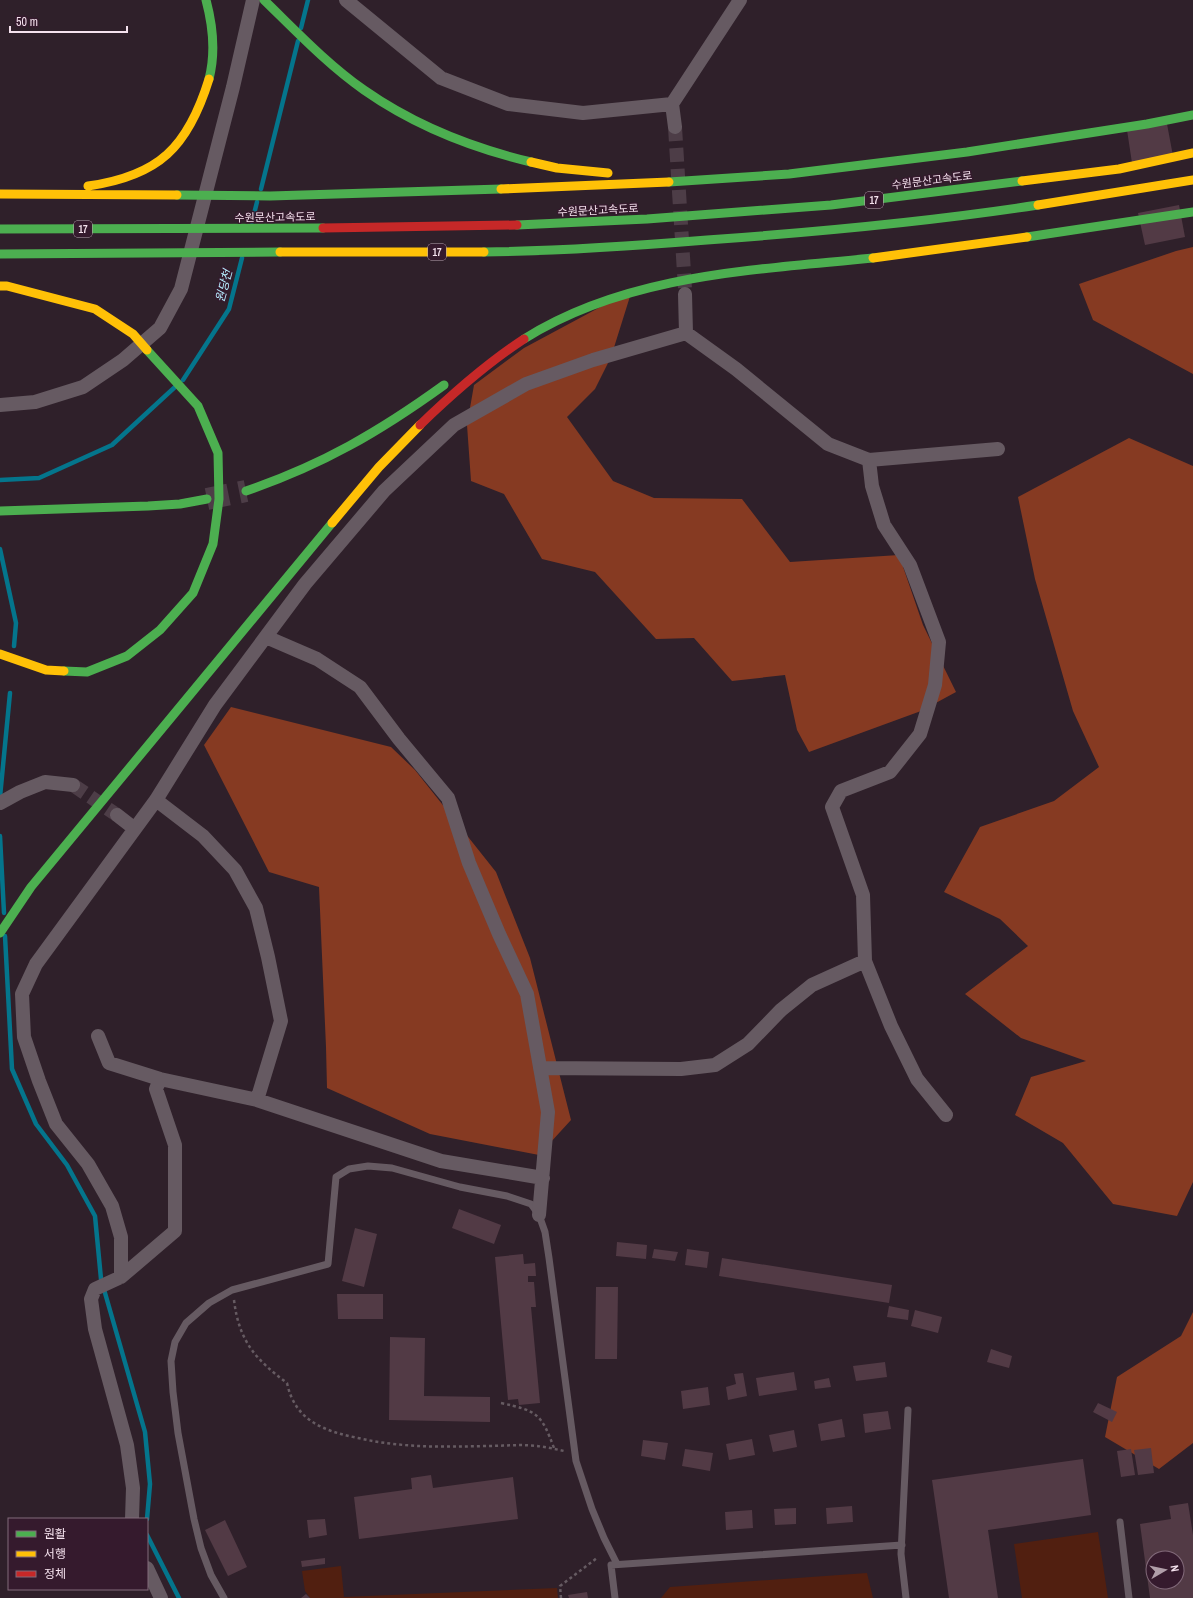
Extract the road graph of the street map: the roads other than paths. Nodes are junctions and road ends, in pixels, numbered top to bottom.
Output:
1 (206, 0) edge
2 (253, 0) edge
3 (264, 0) edge
4 (346, 0) edge
5 (740, 0) edge
6 (672, 104) junction
7 (1193, 115) edge
8 (675, 127) tunnel mouth
9 (1193, 153) edge
10 (617, 174) dead end
11 (637, 174) dead end
12 (789, 174) junction
13 (1193, 180) edge
14 (0, 193) edge
15 (1193, 212) edge
16 (0, 229) edge
17 (0, 254) edge
18 (0, 286) edge
19 (685, 294) tunnel mouth
20 (564, 316) junction
21 (686, 333) junction
22 (480, 360) dead end
23 (451, 381) dead end
24 (0, 405) edge
25 (998, 449) dead end
26 (870, 460) junction
27 (246, 491) tunnel mouth
28 (207, 499) tunnel mouth
29 (0, 511) edge
30 (266, 637) junction
31 (0, 654) edge
32 (73, 785) tunnel mouth
33 (156, 800) junction
34 (0, 803) edge
35 (117, 815) tunnel mouth
36 (134, 829) junction
37 (0, 933) edge
38 (865, 961) junction
39 (98, 1036) dead end
40 (540, 1068) junction
41 (160, 1079) junction
42 (257, 1100) junction
43 (946, 1115) dead end
44 (543, 1178) junction
45 (540, 1215) junction
46 (117, 1279) junction
47 (908, 1410) dead end
48 (132, 1518) edge
49 (1120, 1522) dead end
50 (902, 1545) junction
51 (617, 1564) junction
52 (148, 1570) edge
53 (161, 1598) edge
54 (224, 1598) edge
55 (615, 1598) edge
56 (906, 1598) edge
57 (1129, 1598) edge

1 - 14 highway
2 - 24 street
3 - 10 highway
4 - 6 street
5 - 6 street
6 - 8 street
7 - 12 highway
9 - 16 highway, 수원문산고속도로 / 17
11 - 12 highway
12 - 14 highway
13 - 17 highway, 17
15 - 20 highway
18 - 31 highway
19 - 21 street
20 - 22 highway
20 - 37 highway
21 - 26 street
21 - 30 street
23 - 27 highway
25 - 26 street
26 - 38 street
28 - 29 highway
30 - 33 street
30 - 40 street
32 - 34 street
33 - 36 street
33 - 42 street
35 - 36 street
36 - 46 street
38 - 40 street
38 - 43 street
39 - 41 street
40 - 44 street
41 - 42 street
41 - 46 street
42 - 44 street
44 - 45 street
45 - 51 lane
45 - 54 lane
46 - 48 street
47 - 50 lane
49 - 57 lane
50 - 51 lane
50 - 56 lane
51 - 55 lane
52 - 53 street

